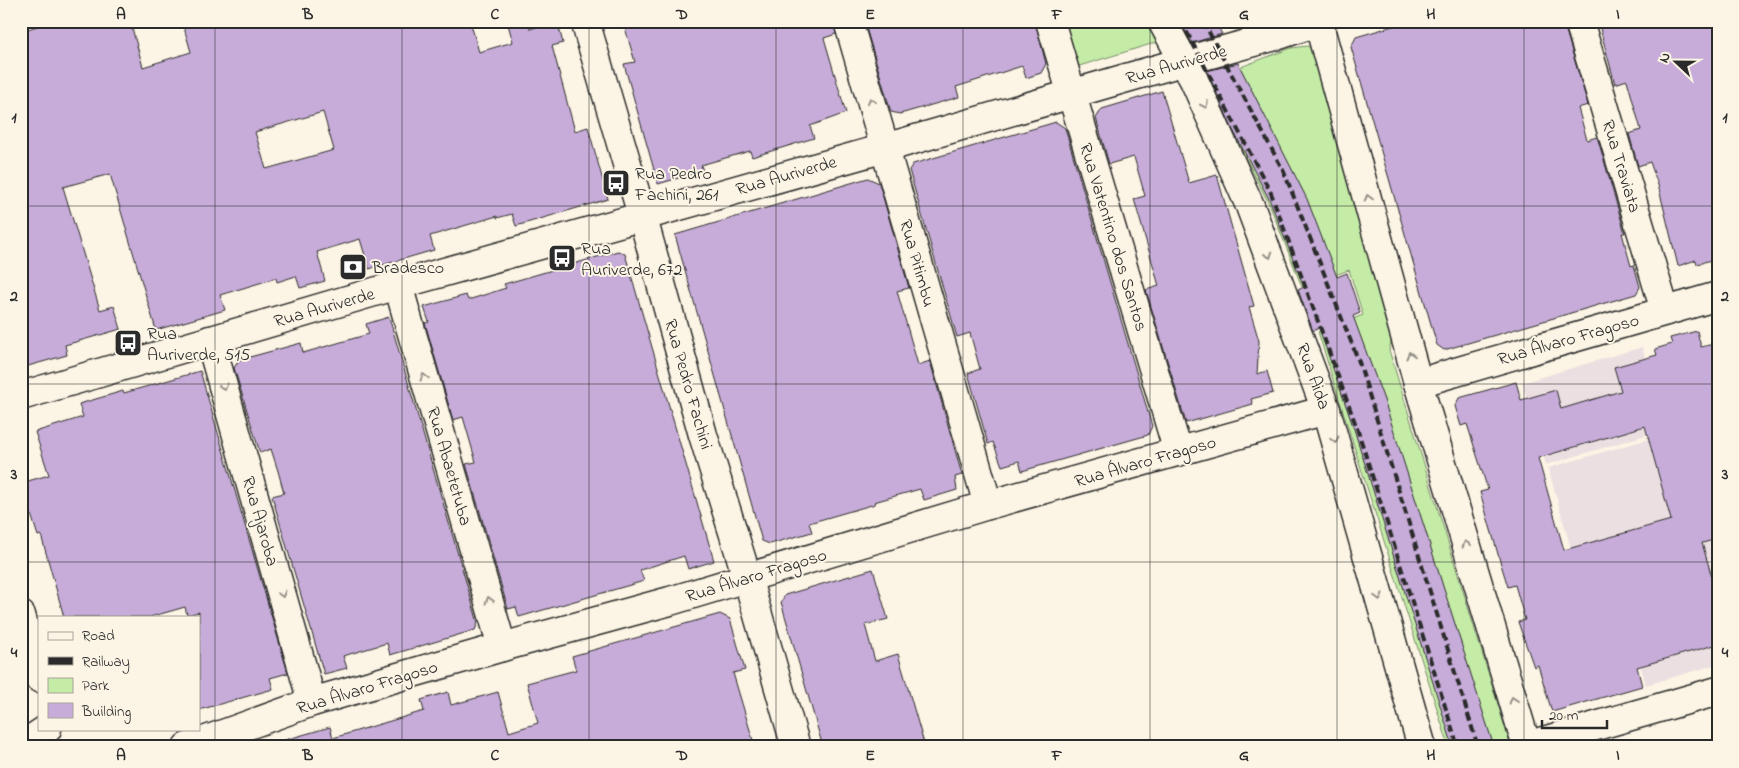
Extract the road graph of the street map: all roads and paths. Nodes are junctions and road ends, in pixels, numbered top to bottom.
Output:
1 (585, 21) edge
2 (848, 21) edge
3 (1050, 21) edge
4 (1162, 21) edge
5 (1319, 21) edge
6 (1579, 21) edge
7 (1185, 61) junction
8 (1071, 94) junction
9 (885, 148) junction
10 (642, 215) junction
11 (398, 285) junction
12 (1718, 296) edge
13 (1665, 311) junction
14 (210, 340) junction
15 (1418, 383) junction
16 (21, 396) edge
17 (1326, 410) junction
18 (1178, 452) junction
19 (988, 505) junction
20 (747, 577) junction
21 (21, 615) edge
22 (502, 647) junction
23 (38, 674) edge
24 (1718, 691) edge
25 (312, 702) junction
26 (45, 730) edge
27 (53, 730) edge
28 (21, 746) edge
29 (1526, 746) edge
30 (58, 747) edge
31 (188, 747) edge
32 (796, 747) edge
33 (1422, 747) edge

1 - 10 street, Rua Pedro Fachini
9 -> 2 street, Rua Pitimbu
3 - 8 street, Rua Vatentino dos Santos
4 - 7 street, Rua Aida
5 - 7 street, Rua Auriverde
15 -> 5 street
6 - 13 street, Rua Traviata
7 - 8 street, Rua Auriverde
7 -> 17 street, Rua Aida
8 - 9 street, Rua Auriverde
8 - 18 street, Rua Vatentino dos Santos
9 - 10 street, Rua Auriverde
9 - 19 street, Rua Pitimbu
10 - 11 street, Rua Auriverde
10 - 20 street, Rua Pedro Fachini
11 - 14 street, Rua Auriverde
22 -> 11 street, Rua Abaetetuba
12 - 13 street, Rua Álvaro Fragoso
13 - 15 street, Rua Álvaro Fragoso
14 - 16 street, Rua Auriverde
14 -> 25 street, Rua Ajaroba
29 -> 15 street
17 - 18 street, Rua Álvaro Fragoso
17 -> 33 street, Rua Aida
18 - 19 street, Rua Álvaro Fragoso
19 - 20 street, Rua Álvaro Fragoso
20 - 22 street, Rua Álvaro Fragoso
20 - 32 street, Rua Pedro Fachini
21 - 23 street
22 - 25 street, Rua Álvaro Fragoso
24 - 29 street
25 - 31 street, Rua Álvaro Fragoso
26 - 28 street
27 - 30 street

